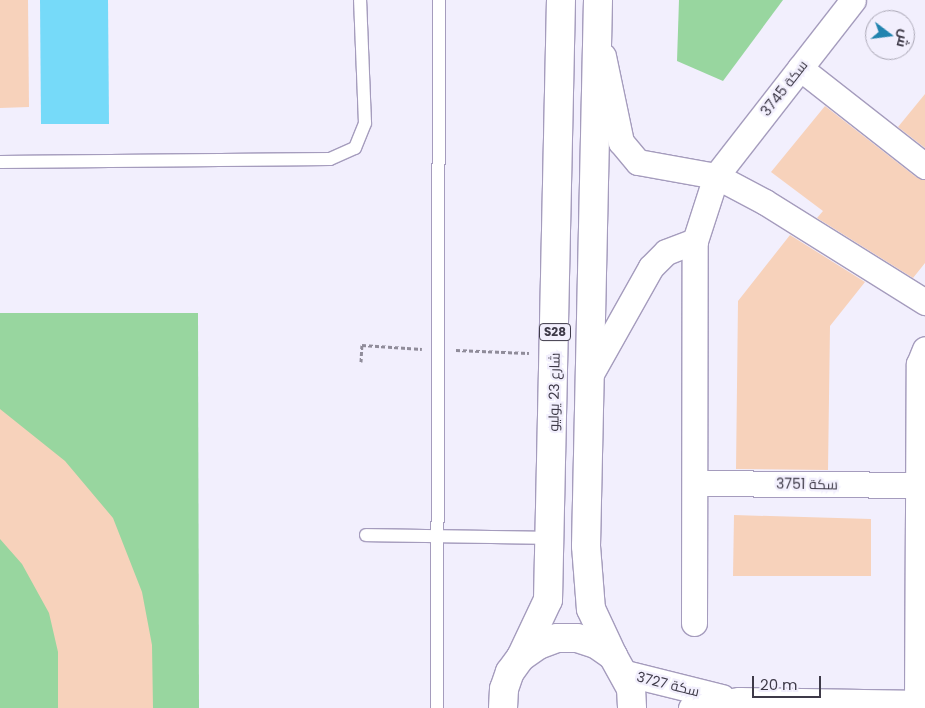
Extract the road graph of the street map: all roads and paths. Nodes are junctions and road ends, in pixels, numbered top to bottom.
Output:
1 (360, 0) edge
2 (439, 0) edge
3 (561, 0) edge
4 (598, 0) edge
5 (853, 0) edge
6 (598, 34) junction
7 (800, 68) junction
8 (0, 162) edge
9 (925, 166) edge
10 (716, 176) junction
11 (695, 241) junction
12 (925, 302) edge
13 (925, 349) edge
14 (436, 350) junction
15 (555, 354) junction
16 (362, 362) dead end
17 (592, 372) junction
18 (922, 423) edge
19 (696, 483) junction
20 (918, 485) junction
21 (366, 535) dead end
22 (435, 535) junction
23 (551, 538) junction
24 (694, 623) dead end
25 (521, 657) junction
26 (619, 665) junction
27 (754, 703) edge
28 (919, 705) edge
29 (437, 708) edge
30 (503, 708) edge
31 (632, 708) edge
32 (691, 708) edge

1 - 8 lane
2 - 14 lane
3 - 15 main road, شارع 23 يوليو / S28
4 - 6 main road
5 - 7 street, سكة 3745
6 - 10 street
6 - 17 main road
7 - 9 street
7 - 10 street, سكة 3745
10 - 11 street, سكة 3745
10 - 12 street
11 - 17 street
11 - 19 street, سكة 3745
13 - 18 street
14 - 15 path
14 - 16 path
14 - 22 lane
15 - 23 main road, شارع 23 يوليو / S28
17 - 26 main road
18 - 20 street
19 - 20 street, سكة 3751
19 - 24 street, سكة 3745
20 - 28 street
21 - 22 lane
22 - 23 lane
22 - 29 lane
23 - 25 main road, شارع 23 يوليو / S28
25 - 26 main road, S28
25 - 30 main road, S28
26 - 27 street, سكة 3727
26 - 31 main road
27 - 28 street, سكة 3727
27 - 32 street, سكة 3727

